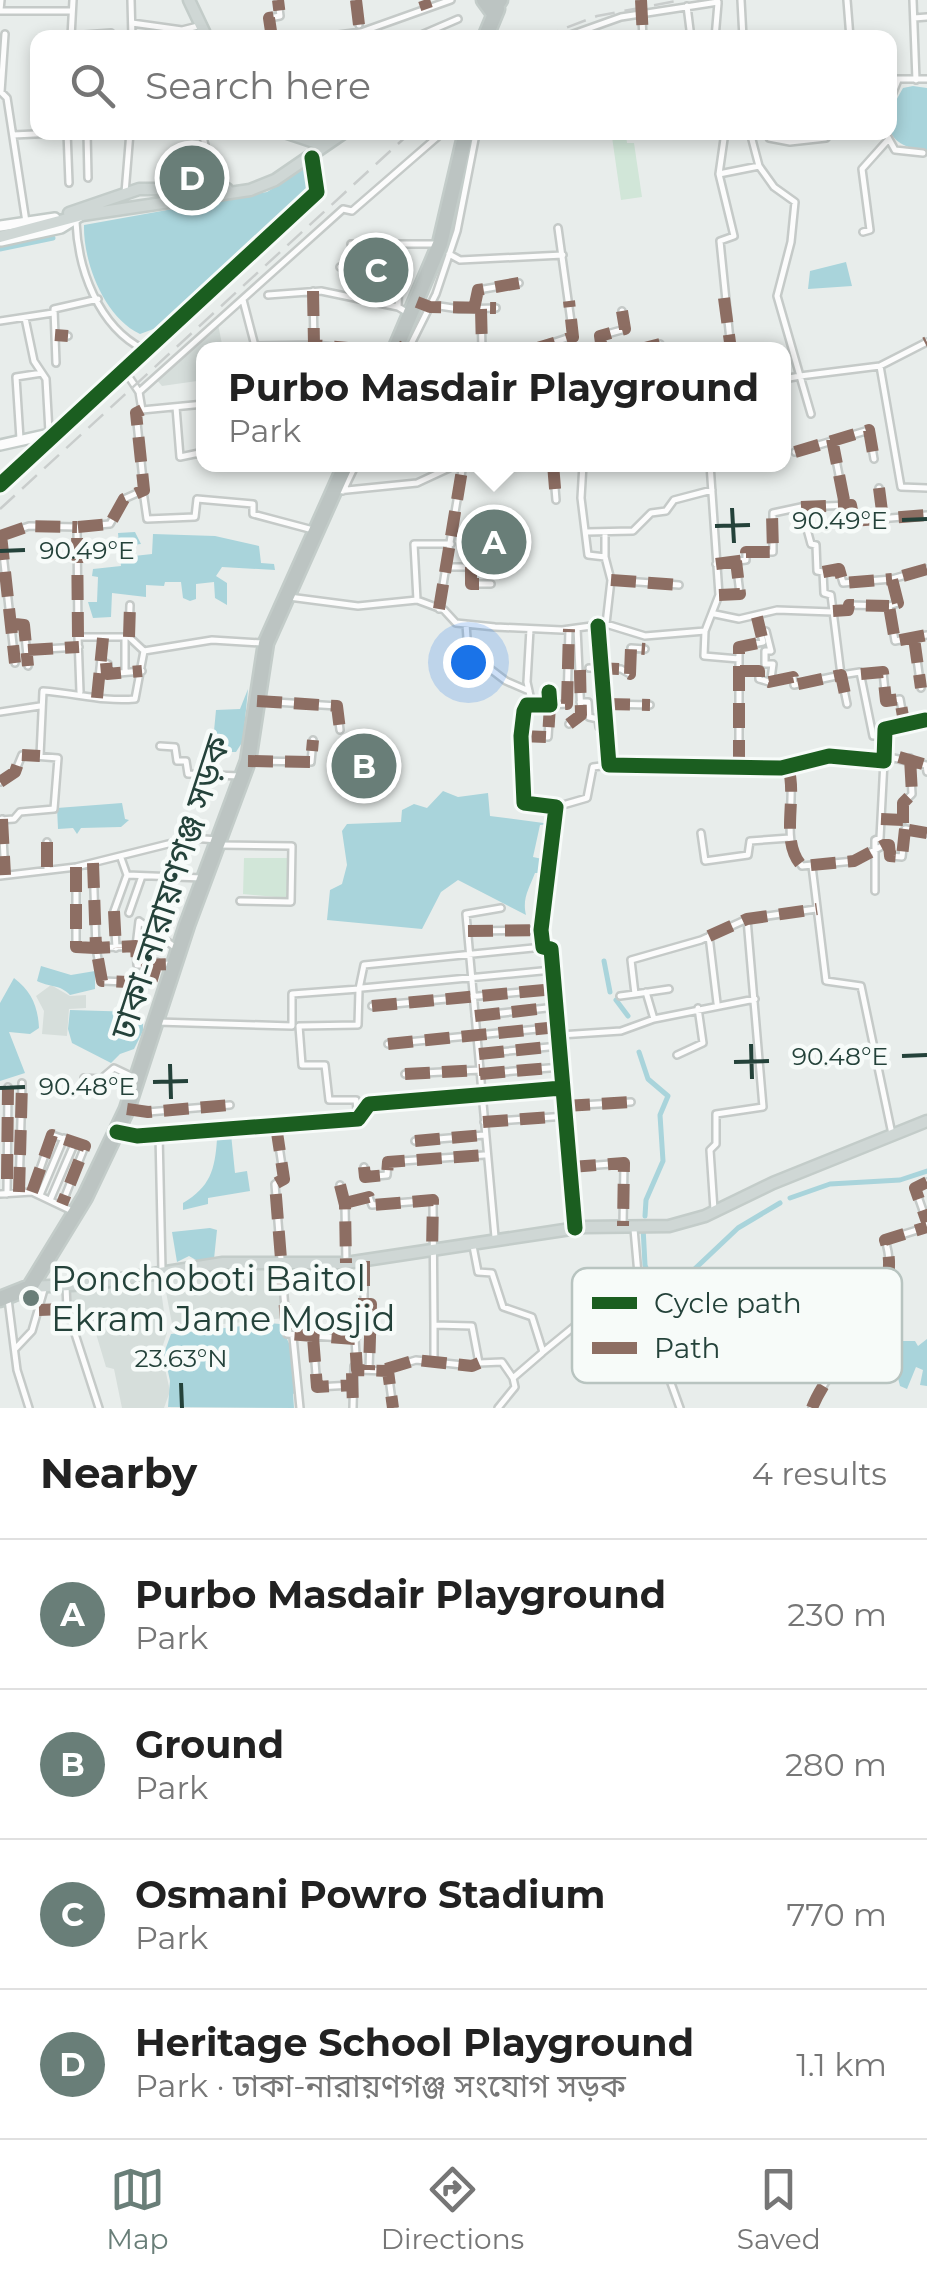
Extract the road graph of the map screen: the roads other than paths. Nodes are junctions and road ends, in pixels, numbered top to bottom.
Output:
1 (1, 0) edge
2 (73, 0) edge
3 (131, 0) edge
4 (189, 0) edge
5 (278, 0) edge
6 (356, 0) edge
7 (424, 0) edge
8 (451, 0) edge
9 (642, 0) edge
10 (741, 0) edge
11 (847, 0) edge
12 (913, 0) edge
13 (719, 1) edge
14 (496, 4) edge
15 (687, 6) junction
16 (0, 10) edge
17 (428, 10) junction
18 (72, 11) junction
19 (642, 13) junction
20 (927, 16) edge
21 (458, 18) dead end
22 (914, 18) junction
23 (132, 23) junction
24 (201, 25) junction
25 (359, 25) dead end
26 (157, 28) joint
27 (71, 30) edge
28 (132, 30) edge
29 (203, 30) edge
30 (271, 30) edge
31 (378, 30) edge
32 (437, 30) edge
33 (484, 30) edge
34 (577, 30) edge
35 (643, 30) edge
36 (690, 30) edge
37 (716, 30) edge
38 (743, 30) edge
39 (849, 30) edge
40 (6, 34) dead end
41 (927, 79) edge
42 (898, 80) edge
43 (916, 80) junction
44 (30, 135) edge
45 (14, 136) junction
46 (66, 140) edge
47 (87, 140) edge
48 (129, 140) edge
49 (204, 140) edge
50 (307, 140) edge
51 (330, 140) edge
52 (333, 140) edge
53 (434, 140) edge
54 (468, 140) edge
55 (724, 140) edge
56 (752, 140) edge
57 (780, 140) edge
58 (808, 140) edge
59 (887, 142) joint
60 (322, 145) junction
61 (923, 153) dead end
62 (312, 158) junction
63 (759, 166) junction
64 (720, 174) junction
65 (88, 178) dead end
66 (69, 183) dead end
67 (165, 186) junction
68 (215, 188) junction
69 (139, 189) junction
70 (125, 192) junction
71 (166, 203) junction
72 (138, 206) junction
73 (56, 218) junction
74 (80, 218) junction
75 (26, 222) junction
76 (558, 228) dead end
77 (863, 232) dead end
78 (0, 234) edge
79 (352, 244) dead end
80 (400, 244) junction
81 (362, 247) junction
82 (444, 249) junction
83 (563, 255) junction
84 (354, 259) dead end
85 (340, 267) dead end
86 (353, 269) junction
87 (519, 283) dead end
88 (360, 286) dead end
89 (313, 291) junction
90 (268, 295) dead end
91 (350, 297) junction
92 (98, 299) junction
93 (243, 300) junction
94 (414, 308) junction
95 (496, 308) dead end
96 (478, 309) junction
97 (622, 311) dead end
98 (54, 313) junction
99 (25, 318) junction
100 (0, 321) edge
101 (55, 335) junction
102 (68, 336) dead end
103 (254, 342) edge
104 (314, 342) edge
105 (403, 342) edge
106 (481, 342) edge
107 (557, 342) edge
108 (601, 342) edge
109 (730, 342) edge
110 (790, 342) edge
111 (927, 342) edge
112 (791, 345) edge
113 (146, 351) junction
114 (56, 363) dead end
115 (880, 366) junction
116 (124, 372) junction
117 (42, 373) junction
118 (800, 376) junction
119 (791, 378) edge
120 (139, 392) junction
121 (196, 405) edge
122 (176, 407) junction
123 (142, 410) junction
124 (812, 414) dead end
125 (52, 434) junction
126 (20, 439) junction
127 (832, 439) junction
128 (0, 445) edge
129 (795, 452) dead end
130 (196, 453) edge
131 (874, 460) dead end
132 (344, 472) edge
133 (351, 472) edge
134 (443, 472) edge
135 (460, 472) edge
136 (554, 472) edge
137 (583, 472) edge
138 (711, 472) edge
139 (0, 485) edge
140 (879, 488) dead end
141 (927, 488) edge
142 (712, 490) junction
143 (339, 491) junction
144 (143, 492) junction
145 (556, 500) dead end
146 (846, 505) junction
147 (802, 507) junction
148 (927, 515) edge
149 (883, 518) junction
150 (77, 527) junction
151 (316, 531) junction
152 (588, 532) junction
153 (605, 535) junction
154 (0, 536) edge
155 (451, 544) junction
156 (605, 556) junction
157 (736, 561) junction
158 (716, 564) junction
159 (449, 567) junction
160 (472, 567) junction
161 (485, 567) dead end
162 (927, 568) edge
163 (823, 572) junction
164 (892, 579) junction
165 (611, 580) junction
166 (490, 584) dead end
167 (680, 584) dead end
168 (719, 595) junction
169 (286, 596) junction
170 (417, 600) junction
171 (130, 605) dead end
172 (889, 606) junction
173 (438, 608) junction
174 (833, 612) junction
175 (715, 614) junction
176 (757, 616) junction
177 (12, 624) junction
178 (466, 624) junction
179 (602, 625) junction
180 (573, 628) junction
181 (530, 629) junction
182 (706, 631) junction
183 (761, 632) junction
184 (927, 635) edge
185 (78, 637) junction
186 (103, 638) junction
187 (127, 638) junction
188 (914, 638) junction
189 (266, 643) junction
190 (78, 647) junction
191 (644, 649) dead end
192 (28, 650) junction
193 (144, 651) junction
194 (740, 659) junction
195 (101, 661) junction
196 (15, 662) dead end
197 (28, 666) dead end
198 (589, 668) dead end
199 (602, 669) junction
200 (125, 670) junction
201 (142, 671) junction
202 (740, 671) junction
203 (861, 674) junction
204 (841, 675) junction
205 (770, 679) junction
206 (922, 688) dead end
207 (80, 692) junction
208 (529, 692) junction
209 (550, 692) dead end
210 (97, 698) junction
211 (257, 701) junction
212 (580, 702) junction
213 (605, 704) junction
214 (848, 704) dead end
215 (532, 705) junction
216 (650, 705) dead end
217 (41, 706) junction
218 (550, 706) junction
219 (0, 712) edge
220 (925, 720) edge
221 (904, 722) junction
222 (568, 724) dead end
223 (608, 728) junction
224 (340, 730) dead end
225 (520, 736) junction
226 (884, 736) junction
227 (313, 740) dead end
228 (160, 746) dead end
229 (40, 756) junction
230 (910, 758) junction
231 (884, 759) junction
232 (194, 760) dead end
233 (186, 761) junction
234 (248, 761) junction
235 (926, 764) edge
236 (609, 765) junction
237 (739, 765) junction
238 (788, 768) junction
239 (927, 772) edge
240 (243, 777) junction
241 (0, 782) edge
242 (556, 807) junction
243 (1, 819) edge
244 (881, 819) junction
245 (903, 820) junction
246 (904, 829) junction
247 (701, 833) dead end
248 (927, 833) edge
249 (790, 838) junction
250 (47, 842) dead end
251 (220, 844) junction
252 (873, 852) junction
253 (120, 856) junction
254 (93, 863) junction
255 (812, 866) junction
256 (76, 867) junction
257 (47, 870) junction
258 (2, 875) edge
259 (127, 875) junction
260 (142, 876) junction
261 (167, 876) junction
262 (205, 878) junction
263 (875, 891) dead end
264 (240, 901) dead end
265 (501, 908) dead end
266 (817, 909) junction
267 (114, 910) junction
268 (129, 913) junction
269 (747, 919) junction
270 (138, 921) junction
271 (149, 927) junction
272 (541, 927) junction
273 (468, 932) junction
274 (709, 936) junction
275 (136, 946) junction
276 (544, 947) junction
277 (97, 948) junction
278 (115, 948) junction
279 (470, 953) junction
280 (176, 957) junction
281 (156, 962) junction
282 (552, 970) junction
283 (472, 976) junction
284 (360, 989) junction
285 (554, 989) junction
286 (669, 989) dead end
287 (646, 992) junction
288 (635, 994) junction
289 (474, 996) junction
290 (620, 996) dead end
291 (754, 999) junction
292 (717, 1003) junction
293 (372, 1006) dead end
294 (556, 1008) junction
295 (698, 1008) junction
296 (475, 1016) junction
297 (654, 1019) junction
298 (156, 1022) junction
299 (296, 1026) junction
300 (558, 1027) junction
301 (477, 1036) junction
302 (558, 1036) junction
303 (388, 1044) dead end
304 (560, 1046) junction
305 (479, 1054) junction
306 (677, 1055) dead end
307 (561, 1067) junction
308 (480, 1072) junction
309 (405, 1074) dead end
310 (84, 1078) dead end
311 (137, 1079) junction
312 (22, 1083) dead end
313 (8, 1087) dead end
314 (562, 1088) junction
315 (482, 1095) junction
316 (631, 1102) dead end
317 (230, 1105) dead end
318 (565, 1106) junction
319 (127, 1109) junction
320 (566, 1116) junction
321 (358, 1119) junction
322 (927, 1121) edge
323 (484, 1122) junction
324 (276, 1126) junction
325 (117, 1132) junction
326 (159, 1134) junction
327 (892, 1134) junction
328 (484, 1135) junction
329 (64, 1138) junction
330 (415, 1141) dead end
331 (75, 1142) junction
332 (485, 1156) junction
333 (364, 1168) dead end
334 (571, 1168) junction
335 (927, 1182) edge
336 (340, 1184) dead end
337 (19, 1192) junction
338 (32, 1192) junction
339 (4, 1194) edge
340 (40, 1195) junction
341 (51, 1198) junction
342 (345, 1203) junction
343 (68, 1209) junction
344 (714, 1212) junction
345 (927, 1224) edge
346 (629, 1226) junction
347 (574, 1228) junction
348 (495, 1238) junction
349 (473, 1243) junction
350 (432, 1251) junction
351 (364, 1261) junction
352 (346, 1263) junction
353 (282, 1265) junction
354 (637, 1268) edge
355 (888, 1268) edge
356 (162, 1273) junction
357 (66, 1285) junction
358 (38, 1286) junction
359 (4, 1298) edge
360 (67, 1309) junction
361 (39, 1310) junction
362 (434, 1326) junction
363 (572, 1328) edge
364 (293, 1337) junction
365 (313, 1337) junction
366 (15, 1349) junction
367 (543, 1352) junction
368 (434, 1361) junction
369 (356, 1362) junction
370 (479, 1363) junction
371 (386, 1368) junction
372 (369, 1370) junction
373 (513, 1378) junction
374 (671, 1383) edge
375 (826, 1383) edge
376 (352, 1385) junction
377 (29, 1408) edge
378 (100, 1408) edge
379 (300, 1408) edge
380 (353, 1408) edge
381 (393, 1408) edge
382 (498, 1408) edge
383 (680, 1408) edge
384 (812, 1408) edge

1 - 16 street
2 - 18 street
3 - 23 street
4 - 24 main road
5 - 30 street
6 - 25 street
7 - 17 street
8 - 17 street
9 - 19 street
10 - 38 street
11 - 39 street
12 - 22 street
13 - 15 street
13 - 37 street
14 - 33 highway
15 - 19 street
15 - 36 street
16 - 18 street
17 - 31 street
18 - 27 street
19 - 34 street
19 - 35 street
20 - 22 street
21 - 32 street
22 - 43 street
23 - 26 street
23 - 28 street
24 - 26 street
24 - 29 main road
40 - 45 street
41 - 43 street
42 - 43 street
44 - 45 street
45 - 75 street
46 - 66 street
47 - 65 street
48 - 70 street
49 - 68 street
50 - 60 main road
51 - 60 main road
52 - 62 main road
53 - 93 street
54 - 82 highway
55 - 64 street
56 - 63 street
57 - 58 street
59 - 61 street
59 - 77 street
60 - 68 main road
62 - 71 main road
62 - 113 street
63 - 64 street
63 - 110 street
64 - 109 street
67 - 68 main road
67 - 69 main road
67 - 71 main road
69 - 70 main road
69 - 72 main road
70 - 73 main road
71 - 72 main road
72 - 74 main road
73 - 75 street
73 - 78 main road
74 - 78 main road
74 - 92 street
75 - 78 street
76 - 83 street
79 - 81 street
80 - 81 street
80 - 82 street
80 - 94 street
81 - 88 street
82 - 83 street
82 - 94 highway
83 - 107 street
84 - 86 street
85 - 86 street
86 - 91 street
87 - 96 street
89 - 90 street
89 - 91 street
89 - 104 street
91 - 94 street
92 - 98 street
92 - 113 street
93 - 103 street
93 - 120 street
94 - 96 street
94 - 105 highway
95 - 96 street
96 - 106 street
97 - 108 street
98 - 99 street
98 - 101 street
99 - 100 street
99 - 117 street
101 - 102 street
101 - 114 street
111 - 115 street
112 - 118 street
113 - 116 street
115 - 118 street
115 - 141 street
116 - 120 street
116 - 125 street
117 - 125 street
117 - 126 street
118 - 119 street
118 - 124 street
120 - 123 street
121 - 122 street
122 - 123 street
122 - 130 street
123 - 144 street
125 - 126 street
125 - 139 street
126 - 128 street
127 - 129 street
127 - 131 street
127 - 146 street
132 - 143 highway, ঢাকা-নারায়ণগঞ্জ সড়ক
133 - 143 street
134 - 143 street
135 - 155 street
136 - 145 street
137 - 152 street
138 - 142 street
140 - 149 street
142 - 153 street
142 - 158 street
143 - 151 highway, ঢাকা-নারায়ণগঞ্জ সড়ক
144 - 150 street
144 - 151 street
146 - 147 street
146 - 149 street
147 - 157 street
147 - 163 street
148 - 149 street
150 - 154 street
150 - 185 street
151 - 169 highway, ঢাকা-নারায়ণগঞ্জ সড়ক
152 - 153 street
152 - 156 street
153 - 156 street
154 - 177 street
155 - 159 street
155 - 170 street
156 - 165 street
157 - 158 street
157 - 168 street
158 - 168 street
159 - 160 street
159 - 173 street
160 - 161 street
160 - 166 street
162 - 164 street
163 - 164 street
163 - 174 street
164 - 172 street
165 - 167 street
165 - 179 street
168 - 175 street
169 - 170 street
169 - 189 highway, ঢাকা-নারায়ণগঞ্জ সড়ক
170 - 173 street
171 - 187 street
172 - 174 street
172 - 188 street
173 - 178 street
174 - 176 street
174 - 204 street
175 - 176 street
175 - 182 street
176 - 183 street
177 - 192 street
177 - 196 street
178 - 181 street
178 - 208 street
179 - 180 street
179 - 182 street
179 - 199 street
180 - 181 street
180 - 212 street
180 - 218 street
181 - 208 street
182 - 194 street
183 - 194 street
183 - 205 street
184 - 188 street
185 - 186 street
185 - 190 street
186 - 187 street
186 - 195 street
187 - 193 street
187 - 200 street
188 - 206 street
189 - 193 street
189 - 211 highway, ঢাকা-নারায়ণগঞ্জ সড়ক
190 - 192 street
190 - 207 street
191 - 199 street
192 - 197 street
193 - 201 street
194 - 202 street
195 - 200 street
195 - 210 street
198 - 199 street
199 - 213 street
200 - 201 street
201 - 210 street
202 - 205 street
202 - 237 street
203 - 204 street
203 - 221 street
203 - 226 street
204 - 205 street
204 - 214 street
207 - 210 street
207 - 217 street
208 - 215 street
209 - 218 street
211 - 224 street
211 - 234 highway, ঢাকা-নারায়ণগঞ্জ সড়ক
212 - 222 street
212 - 223 street
213 - 216 street
213 - 223 street
215 - 218 street
215 - 225 street
217 - 219 street
217 - 229 street
218 - 225 street
220 - 221 street
221 - 226 street
223 - 236 street
225 - 242 street
226 - 231 street
227 - 234 street
228 - 233 street
229 - 241 street
229 - 243 street
230 - 231 street
230 - 235 street
230 - 245 street
231 - 238 street
231 - 244 street
232 - 233 street
233 - 240 street
234 - 240 highway, ঢাকা-নারায়ণগঞ্জ সড়ক
235 - 239 street
236 - 237 street
236 - 242 street
237 - 238 street
238 - 249 street
240 - 251 highway, ঢাকা-নারায়ণগঞ্জ সড়ক
242 - 272 street
243 - 258 street
244 - 245 street
244 - 252 street
245 - 246 street
246 - 248 street
246 - 252 street
247 - 249 street
249 - 255 street
250 - 257 street
251 - 253 street
251 - 262 highway, ঢাকা-নারায়ণগঞ্জ সড়ক
251 - 264 street
252 - 255 street
252 - 263 street
253 - 254 street
253 - 259 street
254 - 256 street
254 - 277 street
255 - 266 street
256 - 257 street
256 - 277 street
257 - 258 street
259 - 260 street
259 - 267 street
260 - 261 street
260 - 268 street
261 - 262 street
261 - 271 street
262 - 280 highway, ঢাকা-নারায়ণগঞ্জ সড়ক
265 - 273 street
266 - 269 street
266 - 327 street
267 - 268 street
267 - 278 street
268 - 270 street
269 - 274 street
269 - 291 street
270 - 271 street
270 - 275 street
271 - 280 street
272 - 273 street
272 - 276 street
273 - 279 street
274 - 288 street
274 - 292 street
275 - 278 street
275 - 281 street
276 - 279 street
276 - 282 street
277 - 278 street
277 - 281 street
279 - 283 street
279 - 284 street
280 - 281 street
280 - 298 highway, ঢাকা-নারায়ণগঞ্জ সড়ক
282 - 283 street
282 - 285 street
283 - 284 street
283 - 289 street
284 - 299 street
284 - 299 street
285 - 289 street
285 - 294 street
286 - 287 street
287 - 288 street
287 - 297 street
288 - 290 street
289 - 293 street
289 - 296 street
291 - 292 street
291 - 344 street
292 - 295 street
294 - 296 street
294 - 300 street
295 - 297 street
295 - 306 street
296 - 301 street
297 - 302 street
298 - 299 street
298 - 311 highway, ঢাকা-নারায়ণগঞ্জ সড়ক
299 - 321 street
300 - 301 street
300 - 302 street
301 - 303 street
301 - 305 street
302 - 304 street
304 - 305 street
304 - 307 street
305 - 308 street
307 - 308 street
307 - 314 street
308 - 309 street
308 - 315 street
310 - 311 street
311 - 319 highway, ঢাকা-নারায়ণগঞ্জ সড়ক
312 - 337 street
313 - 339 street
314 - 315 street
314 - 318 street
315 - 321 street
315 - 323 street
316 - 318 street
317 - 319 street
318 - 320 street
319 - 325 highway, ঢাকা-নারায়ণগঞ্জ সড়ক
320 - 323 street
320 - 334 street
321 - 324 street
322 - 327 main road
323 - 328 street
324 - 326 street
324 - 353 street
325 - 326 street
325 - 343 highway, ঢাকা-নারায়ণগঞ্জ সড়ক
326 - 356 street
327 - 344 main road
328 - 330 street
328 - 332 street
329 - 331 street
329 - 338 street
329 - 340 street
331 - 341 street
331 - 343 street
332 - 333 street
332 - 348 street
334 - 346 street
334 - 347 street
335 - 345 street
336 - 342 street
337 - 338 street
337 - 339 street
338 - 340 street
340 - 341 street
341 - 343 street
342 - 350 street
342 - 352 street
343 - 358 highway, ঢাকা-নারায়ণগঞ্জ সড়ক
344 - 346 main road
345 - 355 street
346 - 347 main road
346 - 354 street
347 - 348 main road
348 - 349 main road
349 - 350 main road
349 - 367 street
350 - 351 main road
350 - 362 street
351 - 352 main road
351 - 372 street
352 - 353 main road
353 - 356 main road
353 - 364 street
356 - 357 main road
357 - 358 main road
357 - 360 street
358 - 359 highway
358 - 361 street
359 - 366 street
360 - 361 street
360 - 378 street
361 - 366 street
362 - 368 street
362 - 370 street
363 - 367 street
364 - 365 street
364 - 379 street
365 - 369 street
365 - 376 street
366 - 377 street
367 - 373 street
368 - 370 street
368 - 371 street
369 - 372 street
369 - 376 street
370 - 373 street
371 - 372 street
371 - 381 street
373 - 382 street
374 - 383 street
375 - 384 street
376 - 380 street

